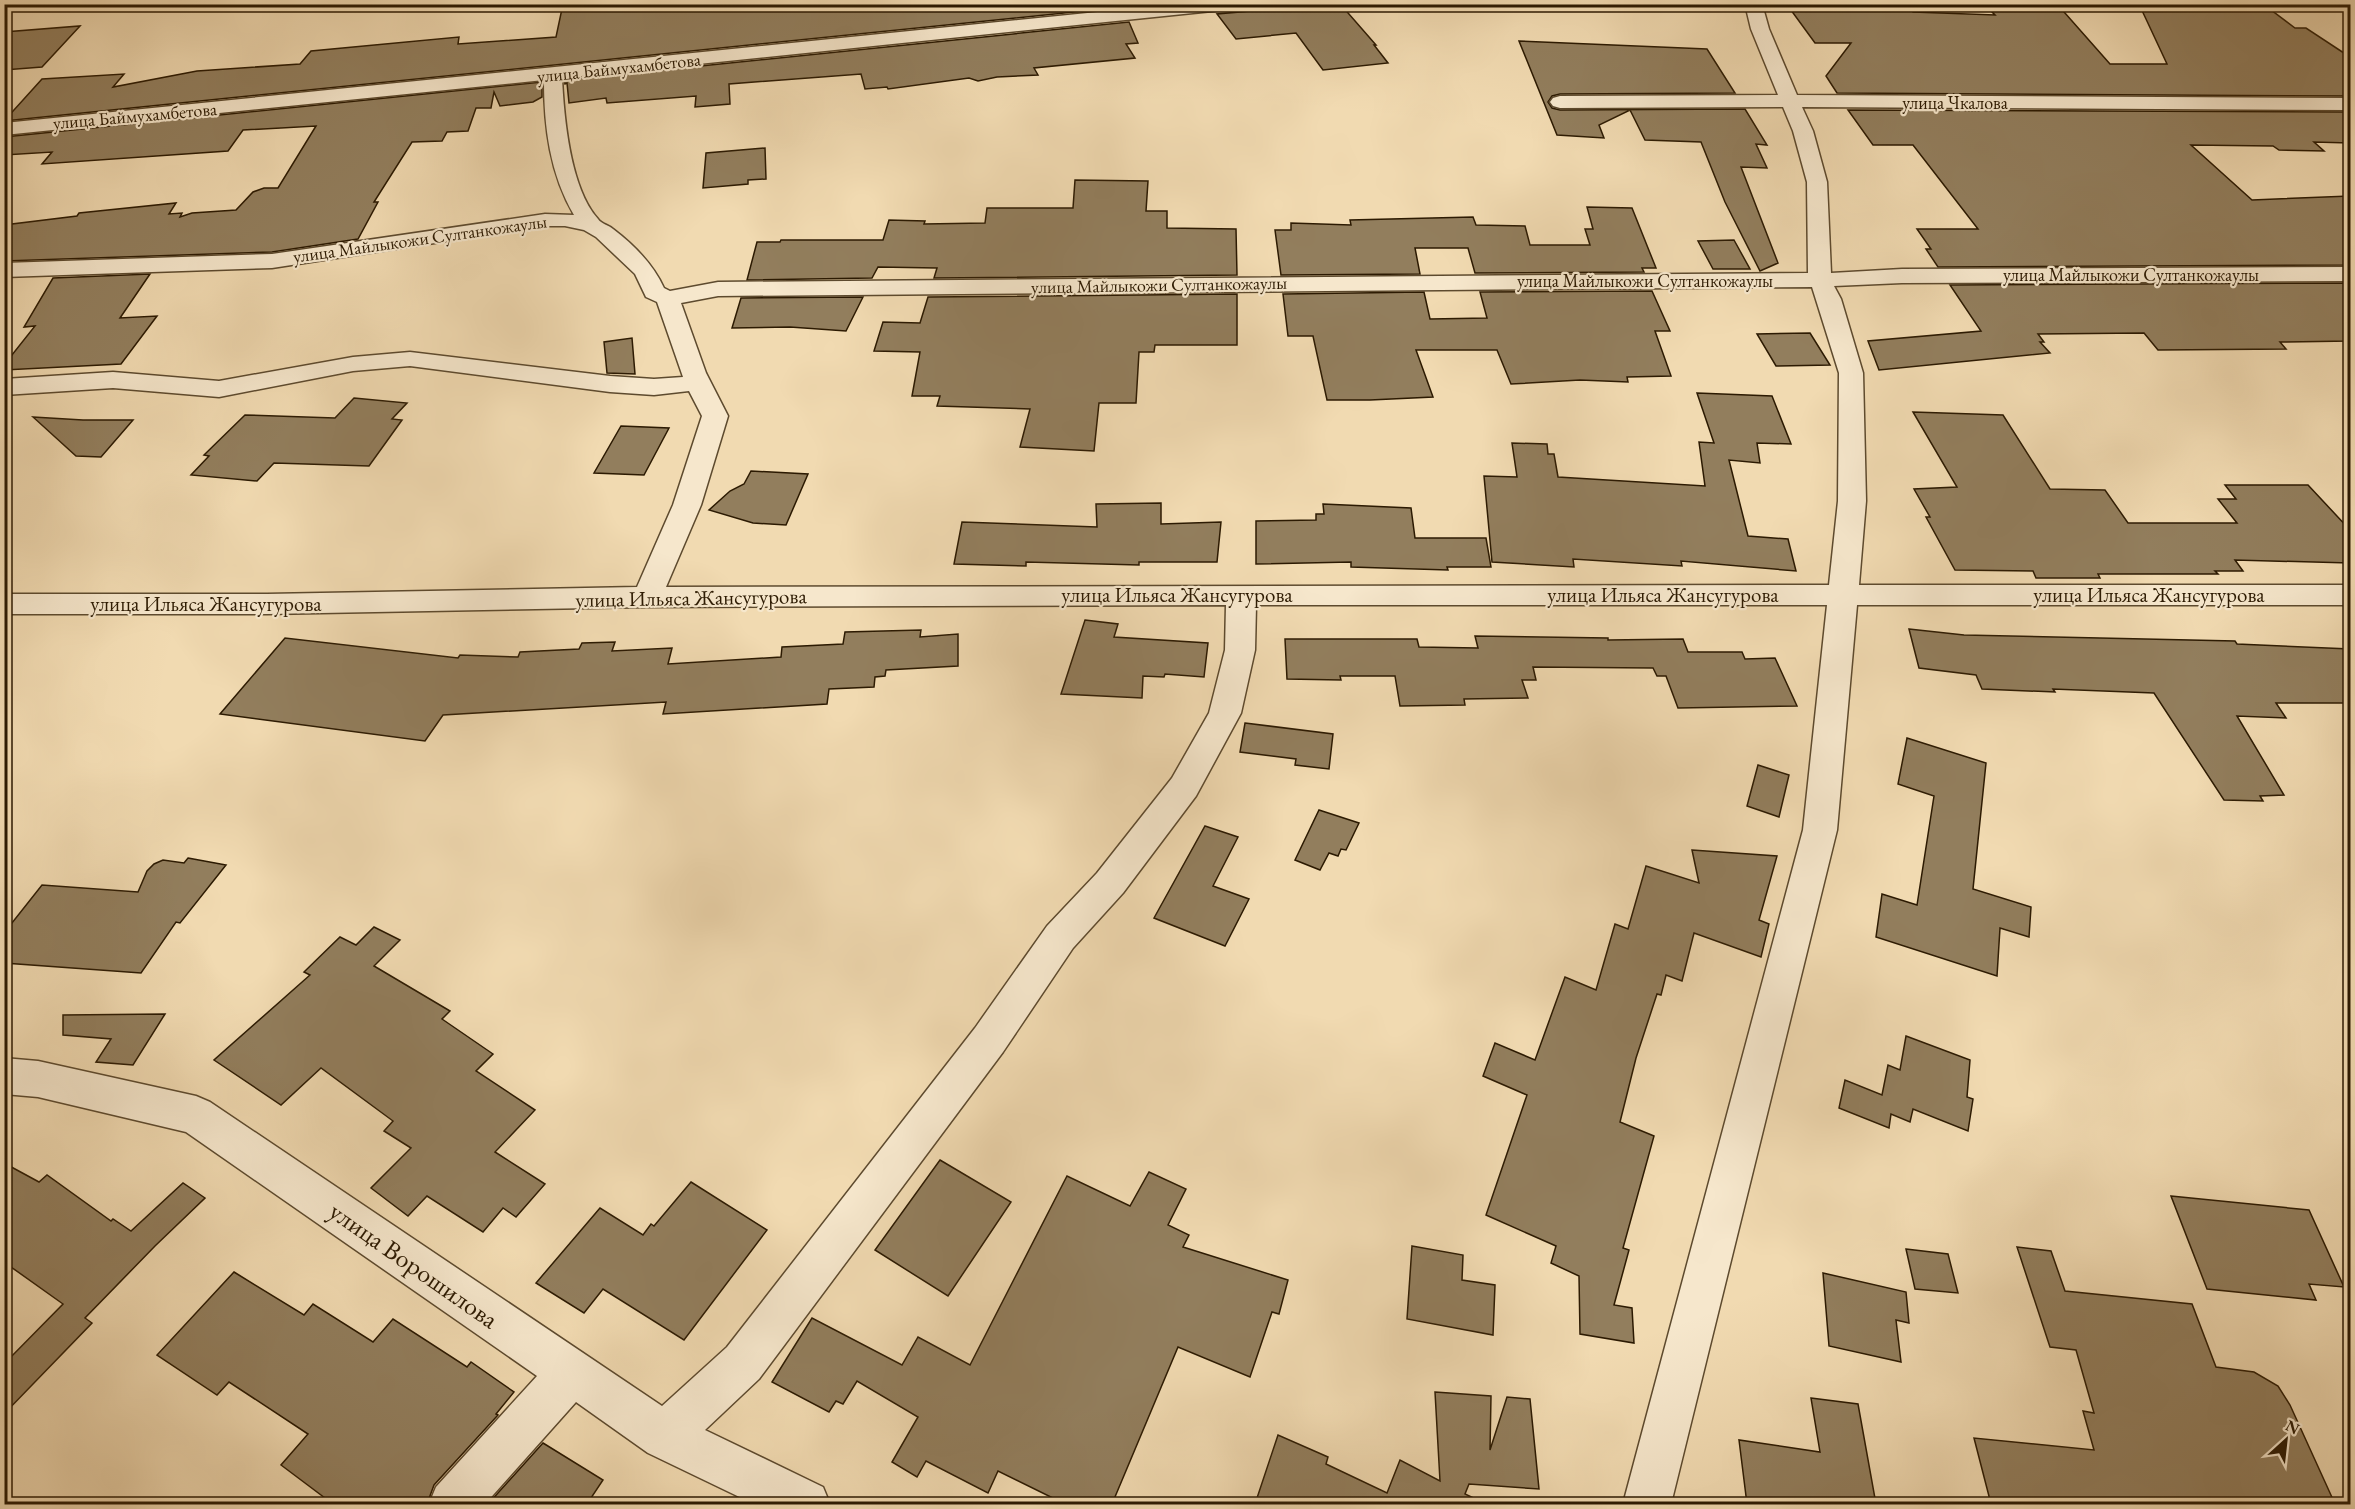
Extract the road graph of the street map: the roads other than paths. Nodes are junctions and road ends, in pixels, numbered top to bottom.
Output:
1 (1232, 4) edge
2 (1753, 4) edge
3 (553, 75) junction
4 (1790, 101) junction
5 (1560, 102) dead end
6 (2350, 104) edge
7 (4, 129) edge
8 (590, 225) junction
9 (4, 270) edge
10 (2350, 274) edge
11 (1820, 280) junction
12 (668, 298) junction
13 (698, 383) junction
14 (4, 387) edge
15 (1241, 595) junction
16 (1844, 595) junction
17 (2350, 595) edge
18 (647, 597) junction
19 (4, 604) edge
20 (4, 1076) edge
21 (571, 1373) junction
22 (665, 1436) junction
23 (453, 1504) edge
24 (806, 1504) edge
25 (1647, 1504) edge

1 - 3 street, улица Баймухамбетова
2 - 4 street
3 - 7 street, улица Баймухамбетова
3 - 8 street
4 - 5 street, улица Чкалова
4 - 6 street, улица Чкалова
4 - 11 street
8 - 9 street, улица Майлыкожи Султанкожаулы
8 - 12 street, улица Майлыкожи Султанкожаулы
10 - 11 street, улица Майлыкожи Султанкожаулы
11 - 12 street, улица Майлыкожи Султанкожаулы
11 - 16 street
12 - 13 street
13 - 14 street
13 - 18 street
15 - 16 street, улица Ильяса Жансугурова
15 - 18 street, улица Ильяса Жансугурова
15 - 22 street
16 - 17 street, улица Ильяса Жансугурова
16 - 25 street
18 - 19 street, улица Ильяса Жансугурова
20 - 21 street, улица Ворошилова
21 - 22 street, улица Ворошилова
21 - 23 street
22 - 24 street, улица Ворошилова

